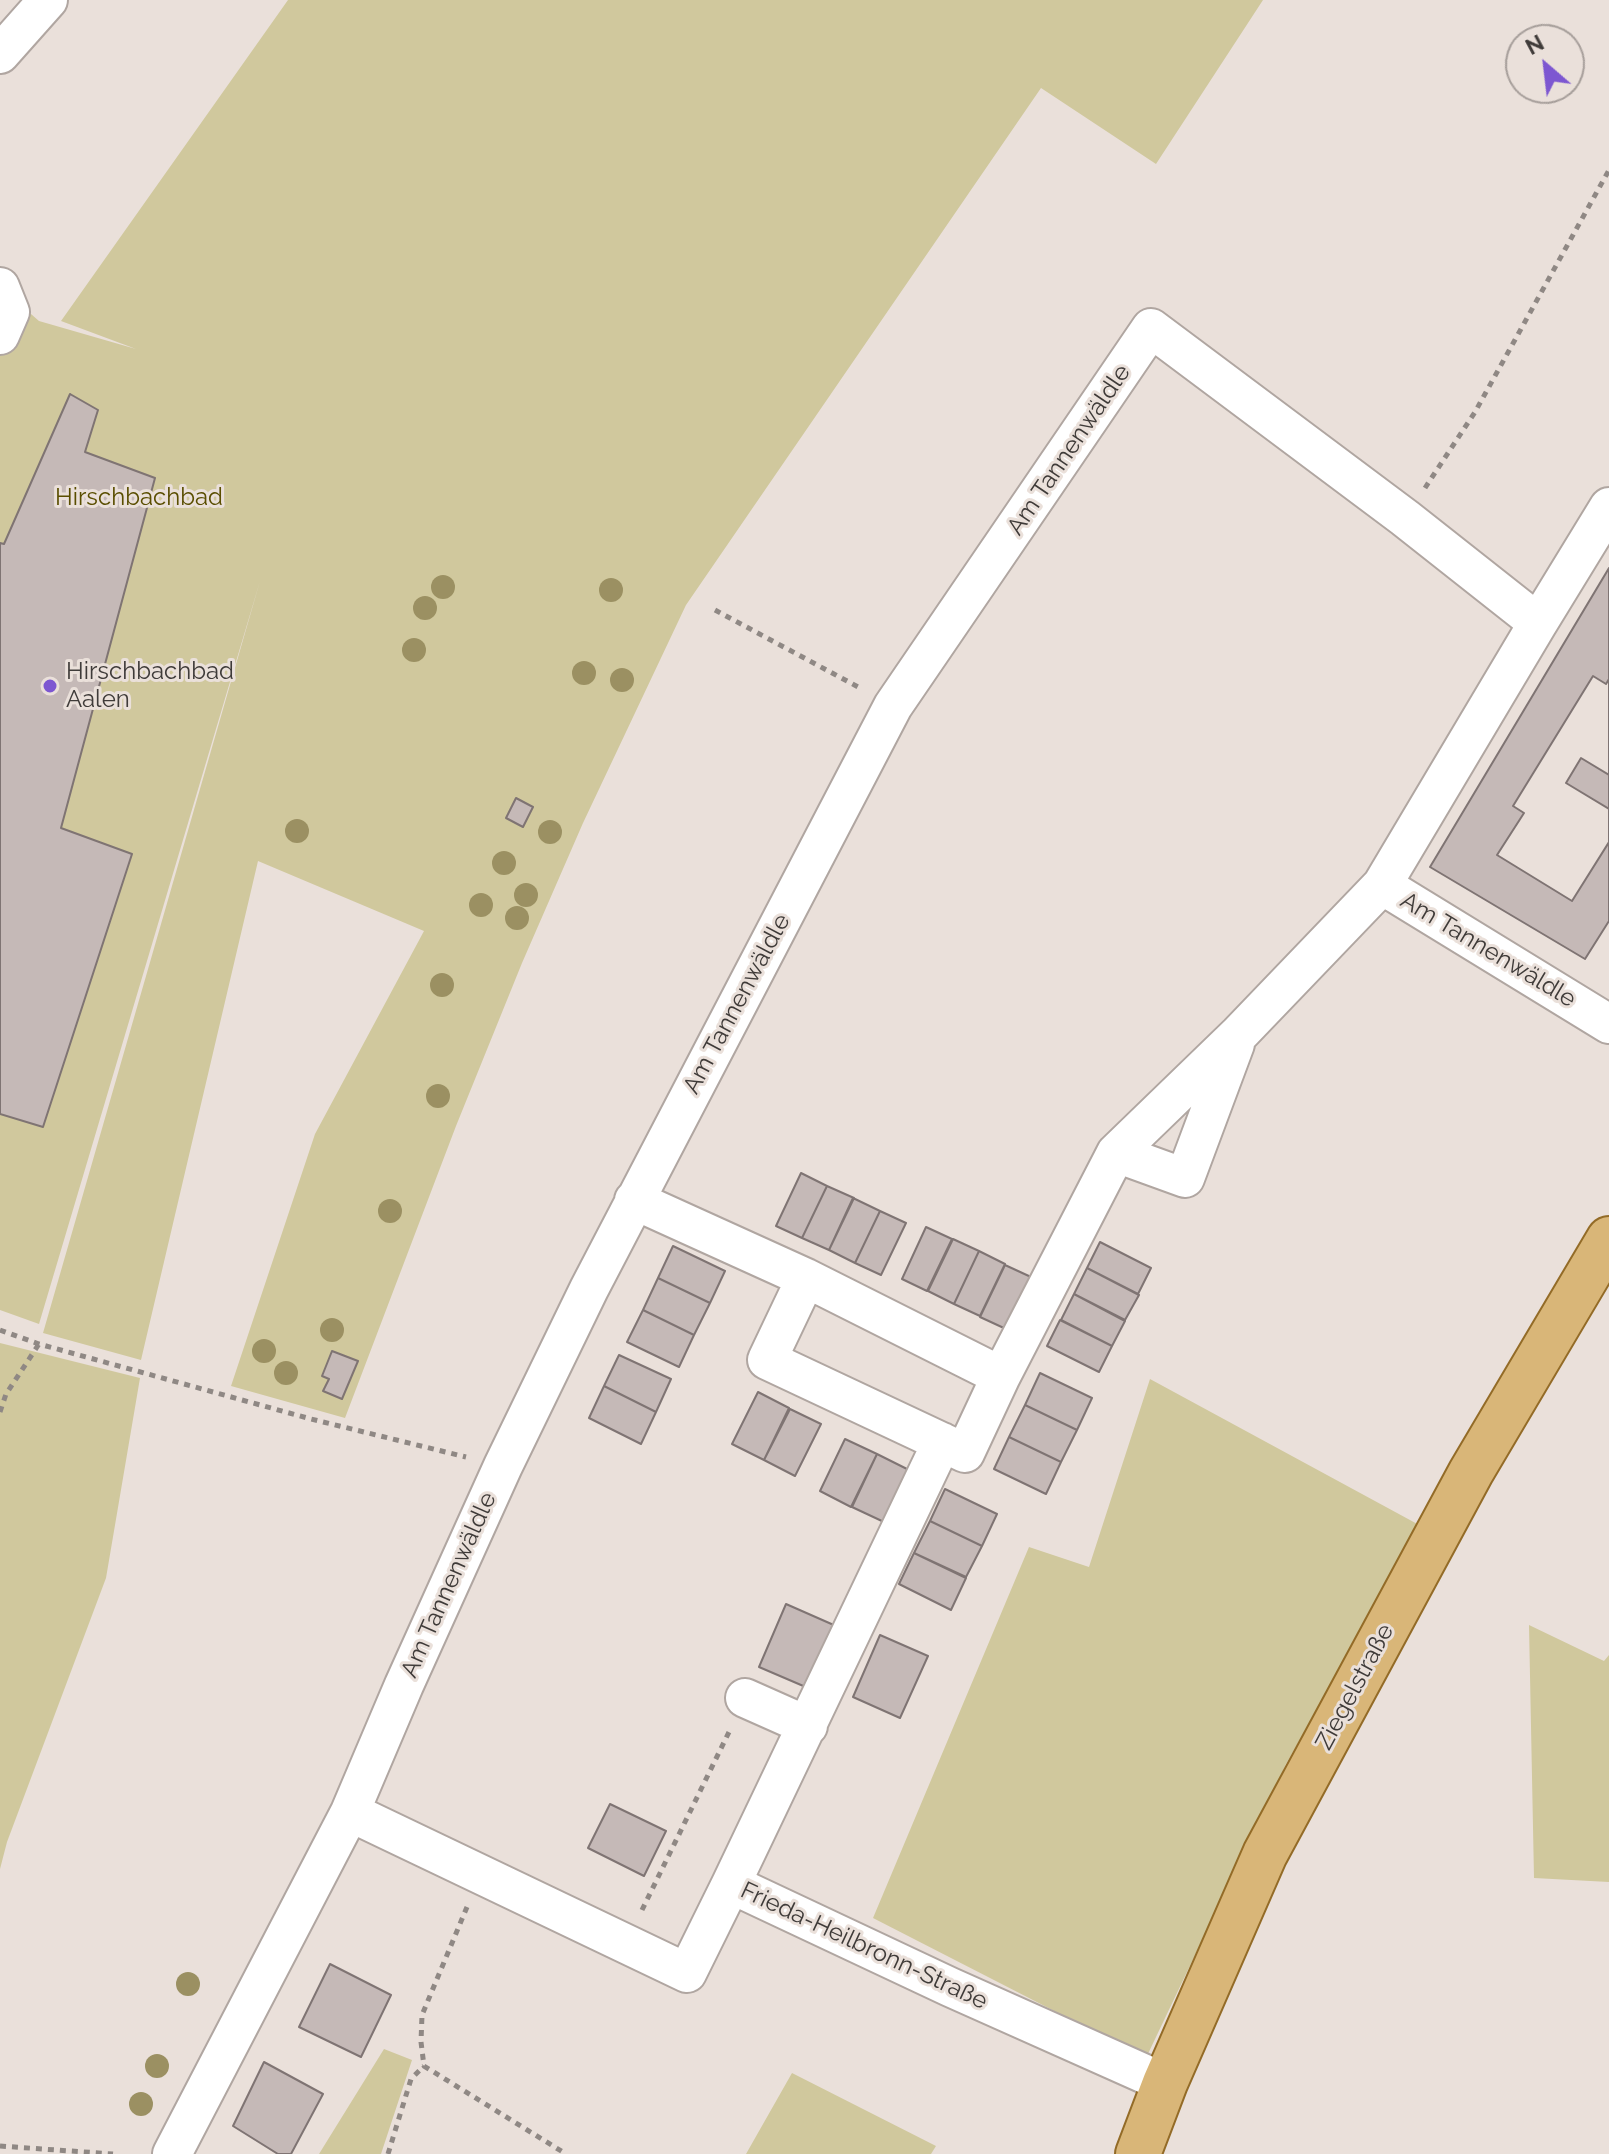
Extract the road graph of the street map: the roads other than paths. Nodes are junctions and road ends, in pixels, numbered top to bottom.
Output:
1 (48, 0) edge
2 (0, 54) edge
3 (0, 287) edge
4 (0, 335) edge
5 (1609, 507) edge
6 (1538, 623) junction
7 (1382, 885) junction
8 (1609, 1024) edge
9 (1239, 1034) junction
10 (1116, 1153) junction
11 (634, 1200) junction
12 (1609, 1239) edge
13 (806, 1278) junction
14 (1001, 1376) junction
15 (942, 1442) junction
16 (745, 1698) road end
17 (808, 1726) junction
18 (350, 1812) junction
19 (731, 1884) junction
20 (1165, 2083) junction
21 (172, 2154) edge
22 (1138, 2154) edge

1 - 2 street
3 - 4 street
5 - 6 street, Am Tannenwäldle
6 - 7 street, Am Tannenwäldle
6 - 11 street, Am Tannenwäldle
7 - 8 street, Am Tannenwäldle
7 - 9 street
9 - 10 street
9 - 10 street
10 - 14 street
11 - 13 street
11 - 18 street, Am Tannenwäldle
12 - 20 main road, Ziegelstraße
13 - 14 street
13 - 15 street
14 - 15 street
15 - 17 street
16 - 17 street
17 - 19 street
18 - 19 street, Frieda-Heilbronn-Straße
18 - 21 street, Am Tannenwäldle
19 - 20 street, Frieda-Heilbronn-Straße
20 - 22 main road, Ziegelstraße

